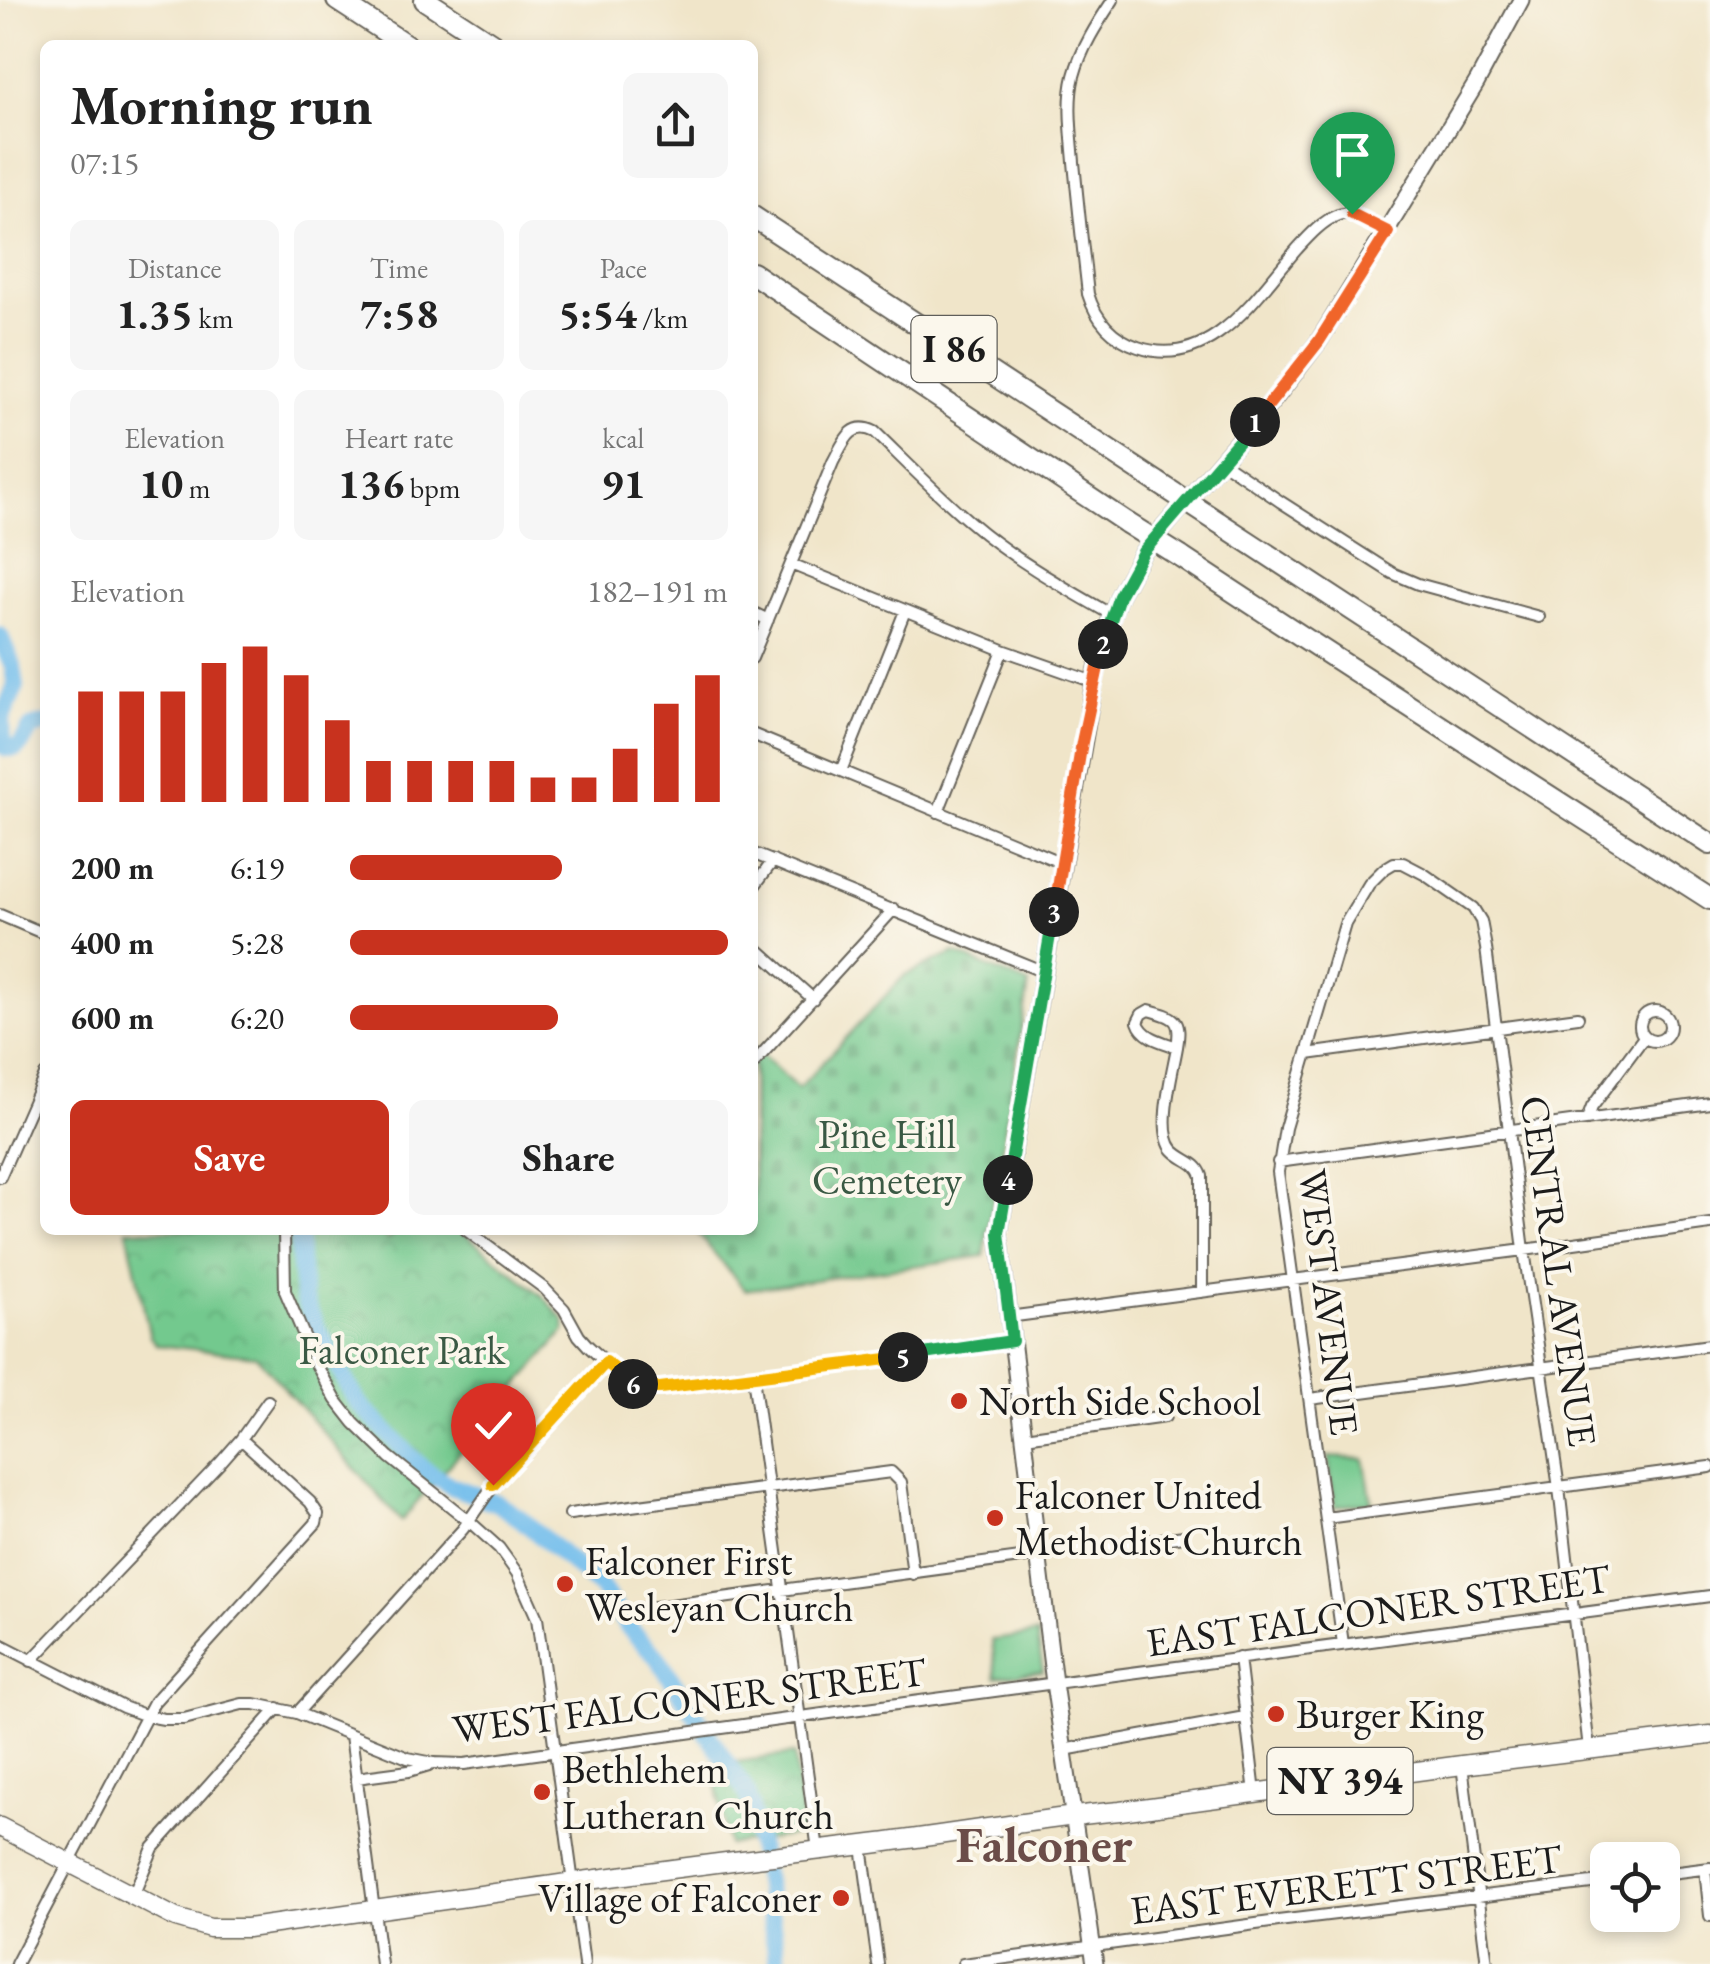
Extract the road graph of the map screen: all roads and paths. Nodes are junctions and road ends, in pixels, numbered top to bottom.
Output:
1 (337, 0) edge
2 (425, 0) edge
3 (1113, 0) edge
4 (1522, 0) edge
5 (398, 40) edge
6 (486, 40) edge
7 (758, 220) edge
8 (1388, 232) junction
9 (758, 277) edge
10 (1221, 461) junction
11 (791, 564) junction
12 (905, 610) junction
13 (758, 615) edge
14 (1112, 615) junction
15 (1539, 617) dead end
16 (768, 620) junction
17 (758, 644) edge
18 (1003, 650) junction
19 (1094, 682) junction
20 (758, 736) edge
21 (841, 771) junction
22 (938, 812) junction
23 (1710, 844) edge
24 (758, 854) edge
25 (774, 861) junction
26 (1062, 863) junction
27 (1384, 868) joint
28 (758, 881) edge
29 (1710, 900) edge
30 (894, 909) junction
31 (0, 915) edge
32 (40, 932) edge
33 (758, 950) edge
34 (1044, 972) junction
35 (812, 999) junction
36 (1578, 1017) dead end
37 (1496, 1027) junction
38 (1644, 1038) dead end
39 (1177, 1047) dead end
40 (1308, 1054) junction
41 (758, 1058) edge
42 (40, 1086) edge
43 (1710, 1103) edge
44 (1587, 1120) junction
45 (1509, 1131) junction
46 (1278, 1162) junction
47 (0, 1177) edge
48 (1710, 1224) edge
49 (284, 1235) edge
50 (473, 1235) edge
51 (1524, 1250) junction
52 (1293, 1279) junction
53 (1202, 1292) junction
54 (1008, 1316) junction
55 (1012, 1341) junction
56 (1710, 1345) edge
57 (606, 1362) junction
58 (1543, 1368) junction
59 (753, 1377) junction
60 (1310, 1399) junction
61 (268, 1401) dead end
62 (1165, 1417) dead end
63 (1025, 1437) junction
64 (241, 1439) junction
65 (1710, 1467) edge
66 (769, 1487) junction
67 (1560, 1488) junction
68 (570, 1514) dead end
69 (1326, 1518) junction
70 (469, 1521) junction
71 (1184, 1536) dead end
72 (1040, 1556) junction
73 (913, 1574) junction
74 (783, 1591) junction
75 (1710, 1596) edge
76 (633, 1610) dead end
77 (1575, 1614) junction
78 (0, 1644) edge
79 (1343, 1644) junction
80 (1239, 1658) junction
81 (31, 1661) junction
82 (1054, 1683) junction
83 (278, 1708) junction
84 (297, 1713) junction
85 (146, 1716) junction
86 (1245, 1717) junction
87 (801, 1718) junction
88 (1710, 1733) edge
89 (351, 1735) junction
90 (1598, 1747) junction
91 (556, 1750) junction
92 (1064, 1750) junction
93 (434, 1763) junction
94 (1462, 1764) junction
95 (356, 1778) junction
96 (1255, 1793) junction
97 (1073, 1816) junction
98 (0, 1826) edge
99 (862, 1846) junction
100 (818, 1850) junction
101 (70, 1863) junction
102 (1708, 1869) edge
103 (1680, 1872) edge
104 (1590, 1883) edge
105 (574, 1884) junction
106 (133, 1896) junction
107 (1479, 1896) junction
108 (374, 1910) junction
109 (1710, 1916) edge
110 (1093, 1947) junction
111 (16, 1964) edge
112 (381, 1964) edge
113 (584, 1964) edge
114 (878, 1964) edge
115 (963, 1964) edge
116 (1095, 1964) edge
117 (1487, 1964) edge

1 - 5 highway
2 - 6 highway
3 - 8 street
4 - 8 street
7 - 23 highway, I 86, bridge
8 - 10 street
9 - 29 highway, I 86, bridge
10 - 14 street
10 - 15 street
11 - 12 street
11 - 14 street
11 - 16 street
12 - 18 street
12 - 21 street
13 - 16 street
14 - 19 street
16 - 17 street
18 - 19 street
18 - 22 street
19 - 26 street
20 - 21 street
21 - 22 street
22 - 26 street
24 - 25 street
25 - 28 street
25 - 30 street
26 - 34 street
27 - 37 street, CENTRAL AVENUE
27 - 40 street, WEST AVENUE
30 - 34 street
30 - 35 street
31 - 32 street
33 - 35 street
34 - 54 street
35 - 41 street
36 - 37 street
37 - 40 street
37 - 45 street, CENTRAL AVENUE
38 - 44 street
39 - 53 street
40 - 46 street, WEST AVENUE
42 - 47 street
43 - 44 street
44 - 45 street
45 - 46 street
45 - 51 street, CENTRAL AVENUE
46 - 52 street, WEST AVENUE
48 - 51 street
49 - 70 street
50 - 57 street
51 - 52 street
51 - 58 street, CENTRAL AVENUE
52 - 53 street
52 - 60 street, WEST AVENUE
53 - 54 street
54 - 55 street
55 - 59 street
55 - 63 street
56 - 58 street
57 - 59 street
57 - 70 street
58 - 60 street
58 - 67 street, CENTRAL AVENUE
59 - 66 street
60 - 69 street, WEST AVENUE
61 - 64 street
62 - 63 street
63 - 72 street
64 - 81 street
64 - 85 street
65 - 67 street
66 - 68 street
66 - 73 street
66 - 74 street
67 - 69 street
67 - 77 street, CENTRAL AVENUE
69 - 79 street, WEST AVENUE
70 - 84 street
70 - 91 street
71 - 72 street
72 - 73 street
72 - 82 street
73 - 74 street
74 - 76 street
74 - 87 street
75 - 77 street, EAST FALCONER STREET
77 - 79 street, EAST FALCONER STREET
77 - 90 street, CENTRAL AVENUE
78 - 81 street, WEST FALCONER STREET
79 - 80 street, EAST FALCONER STREET
80 - 82 street, EAST FALCONER STREET
80 - 86 street
81 - 85 street, WEST FALCONER STREET
82 - 87 street, WEST FALCONER STREET
82 - 92 street
83 - 84 street, WEST FALCONER STREET
83 - 85 street, WEST FALCONER STREET
83 - 106 street
84 - 89 street, WEST FALCONER STREET
85 - 101 street
86 - 92 street
86 - 96 street
87 - 91 street, WEST FALCONER STREET
87 - 100 street
88 - 90 main road, NY 394
89 - 93 street, WEST FALCONER STREET
89 - 95 street
90 - 94 main road, NY 394
91 - 93 street, WEST FALCONER STREET
91 - 105 street
92 - 97 street
93 - 95 street
94 - 96 main road, NY 394
94 - 107 street
95 - 108 street
96 - 97 main road, NY 394
97 - 99 main road, NY 394
97 - 110 street
98 - 101 main road, NY 394
99 - 100 main road, NY 394
99 - 114 street
100 - 105 main road, NY 394
101 - 106 main road, NY 394
101 - 111 street
102 - 103 street
102 - 109 street
104 - 107 street, EAST EVERETT STREET
105 - 108 main road, NY 394
105 - 113 street
106 - 108 main road, NY 394
107 - 110 street, EAST EVERETT STREET
107 - 117 street
108 - 112 street
110 - 115 street, EAST EVERETT STREET
110 - 116 street

